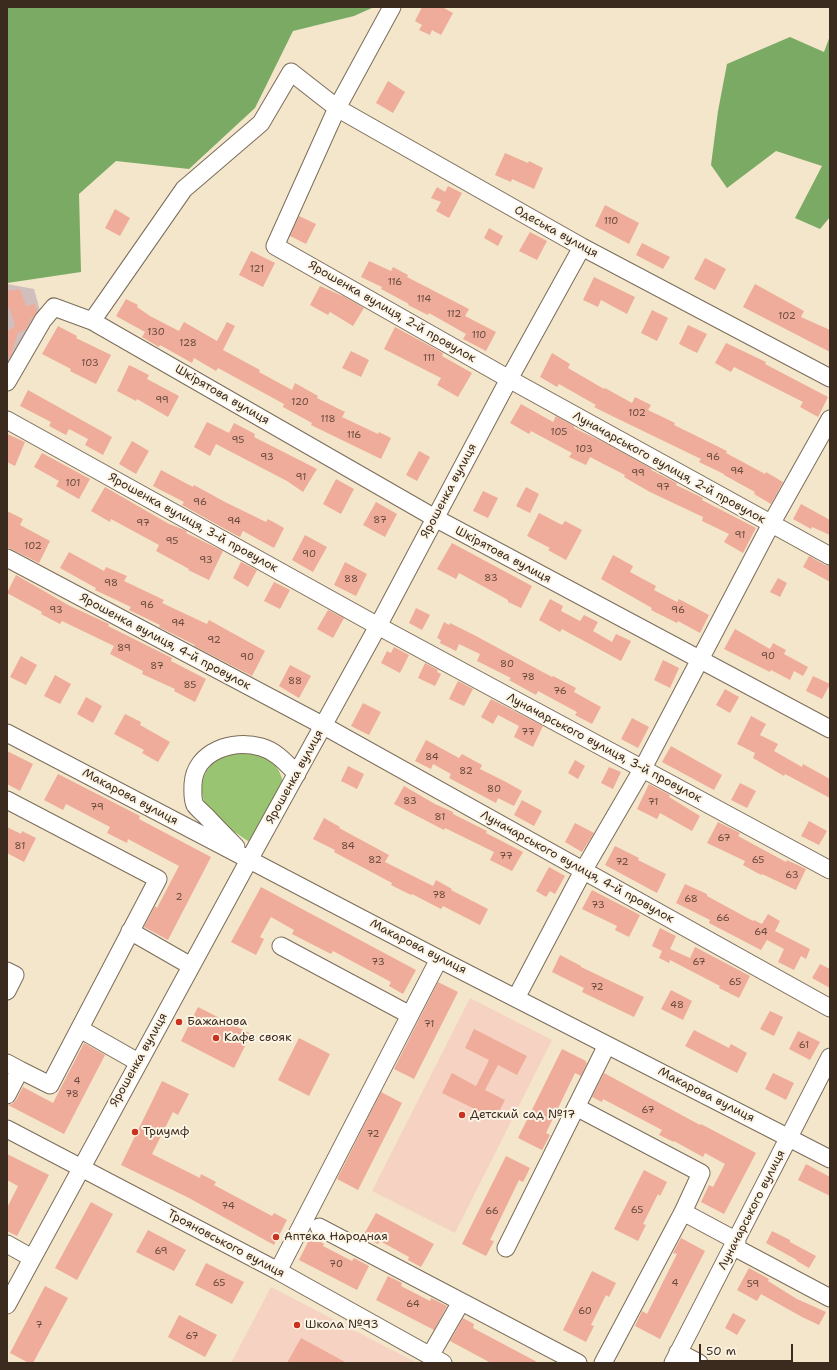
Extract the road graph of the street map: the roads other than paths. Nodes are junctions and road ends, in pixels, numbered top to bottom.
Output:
1 (392, 7) edge
2 (337, 108) junction
3 (582, 247) junction
4 (92, 321) junction
5 (509, 378) junction
6 (830, 378) edge
7 (7, 382) edge
8 (830, 419) edge
9 (7, 420) edge
10 (435, 518) junction
11 (771, 524) junction
12 (830, 556) edge
13 (7, 558) edge
14 (378, 626) junction
15 (700, 660) junction
16 (324, 726) junction
17 (830, 729) edge
18 (7, 733) edge
19 (643, 768) junction
20 (297, 774) junction
21 (7, 800) edge
22 (249, 860) junction
23 (830, 870) edge
24 (583, 871) junction
25 (130, 931) junction
26 (281, 946) dead end
27 (439, 959) junction
28 (191, 966) junction
29 (7, 971) edge
30 (7, 991) edge
31 (516, 998) junction
32 (830, 1008) edge
33 (410, 1015) junction
34 (80, 1029) junction
35 (607, 1045) junction
36 (830, 1058) edge
37 (138, 1062) junction
38 (14, 1066) edge
39 (7, 1095) edge
40 (576, 1107) junction
41 (7, 1129) edge
42 (789, 1138) junction
43 (830, 1159) edge
44 (80, 1168) junction
45 (683, 1212) junction
46 (319, 1227) dead end
47 (7, 1244) edge
48 (735, 1244) junction
49 (506, 1248) dead end
50 (32, 1258) junction
51 (278, 1271) junction
52 (830, 1298) edge
53 (461, 1302) junction
54 (7, 1305) edge
55 (676, 1358) edge
56 (437, 1359) edge
57 (578, 1363) edge
58 (603, 1363) edge
59 (699, 1363) edge

1 - 2 street
2 - 3 street, Одеська вулиця
2 - 4 street, Одеська вулиця
2 - 5 street, Ярошенка вулиця, 2-й провулок
3 - 5 street, Ярошенка вулиця
3 - 6 street, Одеська вулиця
4 - 7 street, Шкірятова вулиця
4 - 10 street, Шкірятова вулиця
5 - 10 street, Ярошенка вулиця
5 - 11 street, Луначарського вулиця, 2-й провулок
8 - 11 street
9 - 14 street, Ярошенка вулиця, 3-й провулок
10 - 14 street, Ярошенка вулиця
10 - 15 street, Шкірятова вулиця
11 - 12 street, Луначарського вулиця, 2-й провулок
11 - 15 street
13 - 16 street, Ярошенка вулиця, 4-й провулок
14 - 16 street, Ярошенка вулиця
14 - 19 street, Луначарського вулиця, 3-й провулок
15 - 17 street, Шкірятова вулиця
15 - 19 street
16 - 20 street, Ярошенка вулиця
16 - 24 street, Луначарського вулиця, 4-й провулок
18 - 22 street, Макарова вулиця
19 - 23 street, Луначарського вулиця, 3-й провулок
19 - 24 street
20 - 22 street, Ярошенка вулиця
20 - 22 street
21 - 25 street
22 - 27 street, Макарова вулиця
22 - 28 street, Ярошенка вулиця
24 - 31 street
24 - 32 street, Луначарського вулиця, 4-й провулок
25 - 28 street
25 - 34 street
26 - 33 street
27 - 31 street, Макарова вулиця
27 - 33 street
28 - 37 street, Ярошенка вулиця
29 - 30 street
31 - 35 street, Макарова вулиця
33 - 51 street
34 - 37 street
34 - 38 street
35 - 40 street
35 - 42 street, Макарова вулиця
36 - 42 street, Луначарського вулиця
37 - 44 street, Ярошенка вулиця
38 - 39 street
40 - 45 street
40 - 49 street
41 - 44 street, Трояновського вулиця
42 - 43 street, Макарова вулиця
42 - 48 street, Луначарського вулиця
44 - 50 street, Ярошенка вулиця
44 - 51 street, Трояновського вулиця
45 - 48 street
45 - 58 street
46 - 53 street
47 - 50 street
48 - 52 street
48 - 55 street, Луначарського вулиця
50 - 54 street, Ярошенка вулиця
51 - 56 street, Трояновського вулиця
53 - 56 street
53 - 57 street
55 - 59 street

